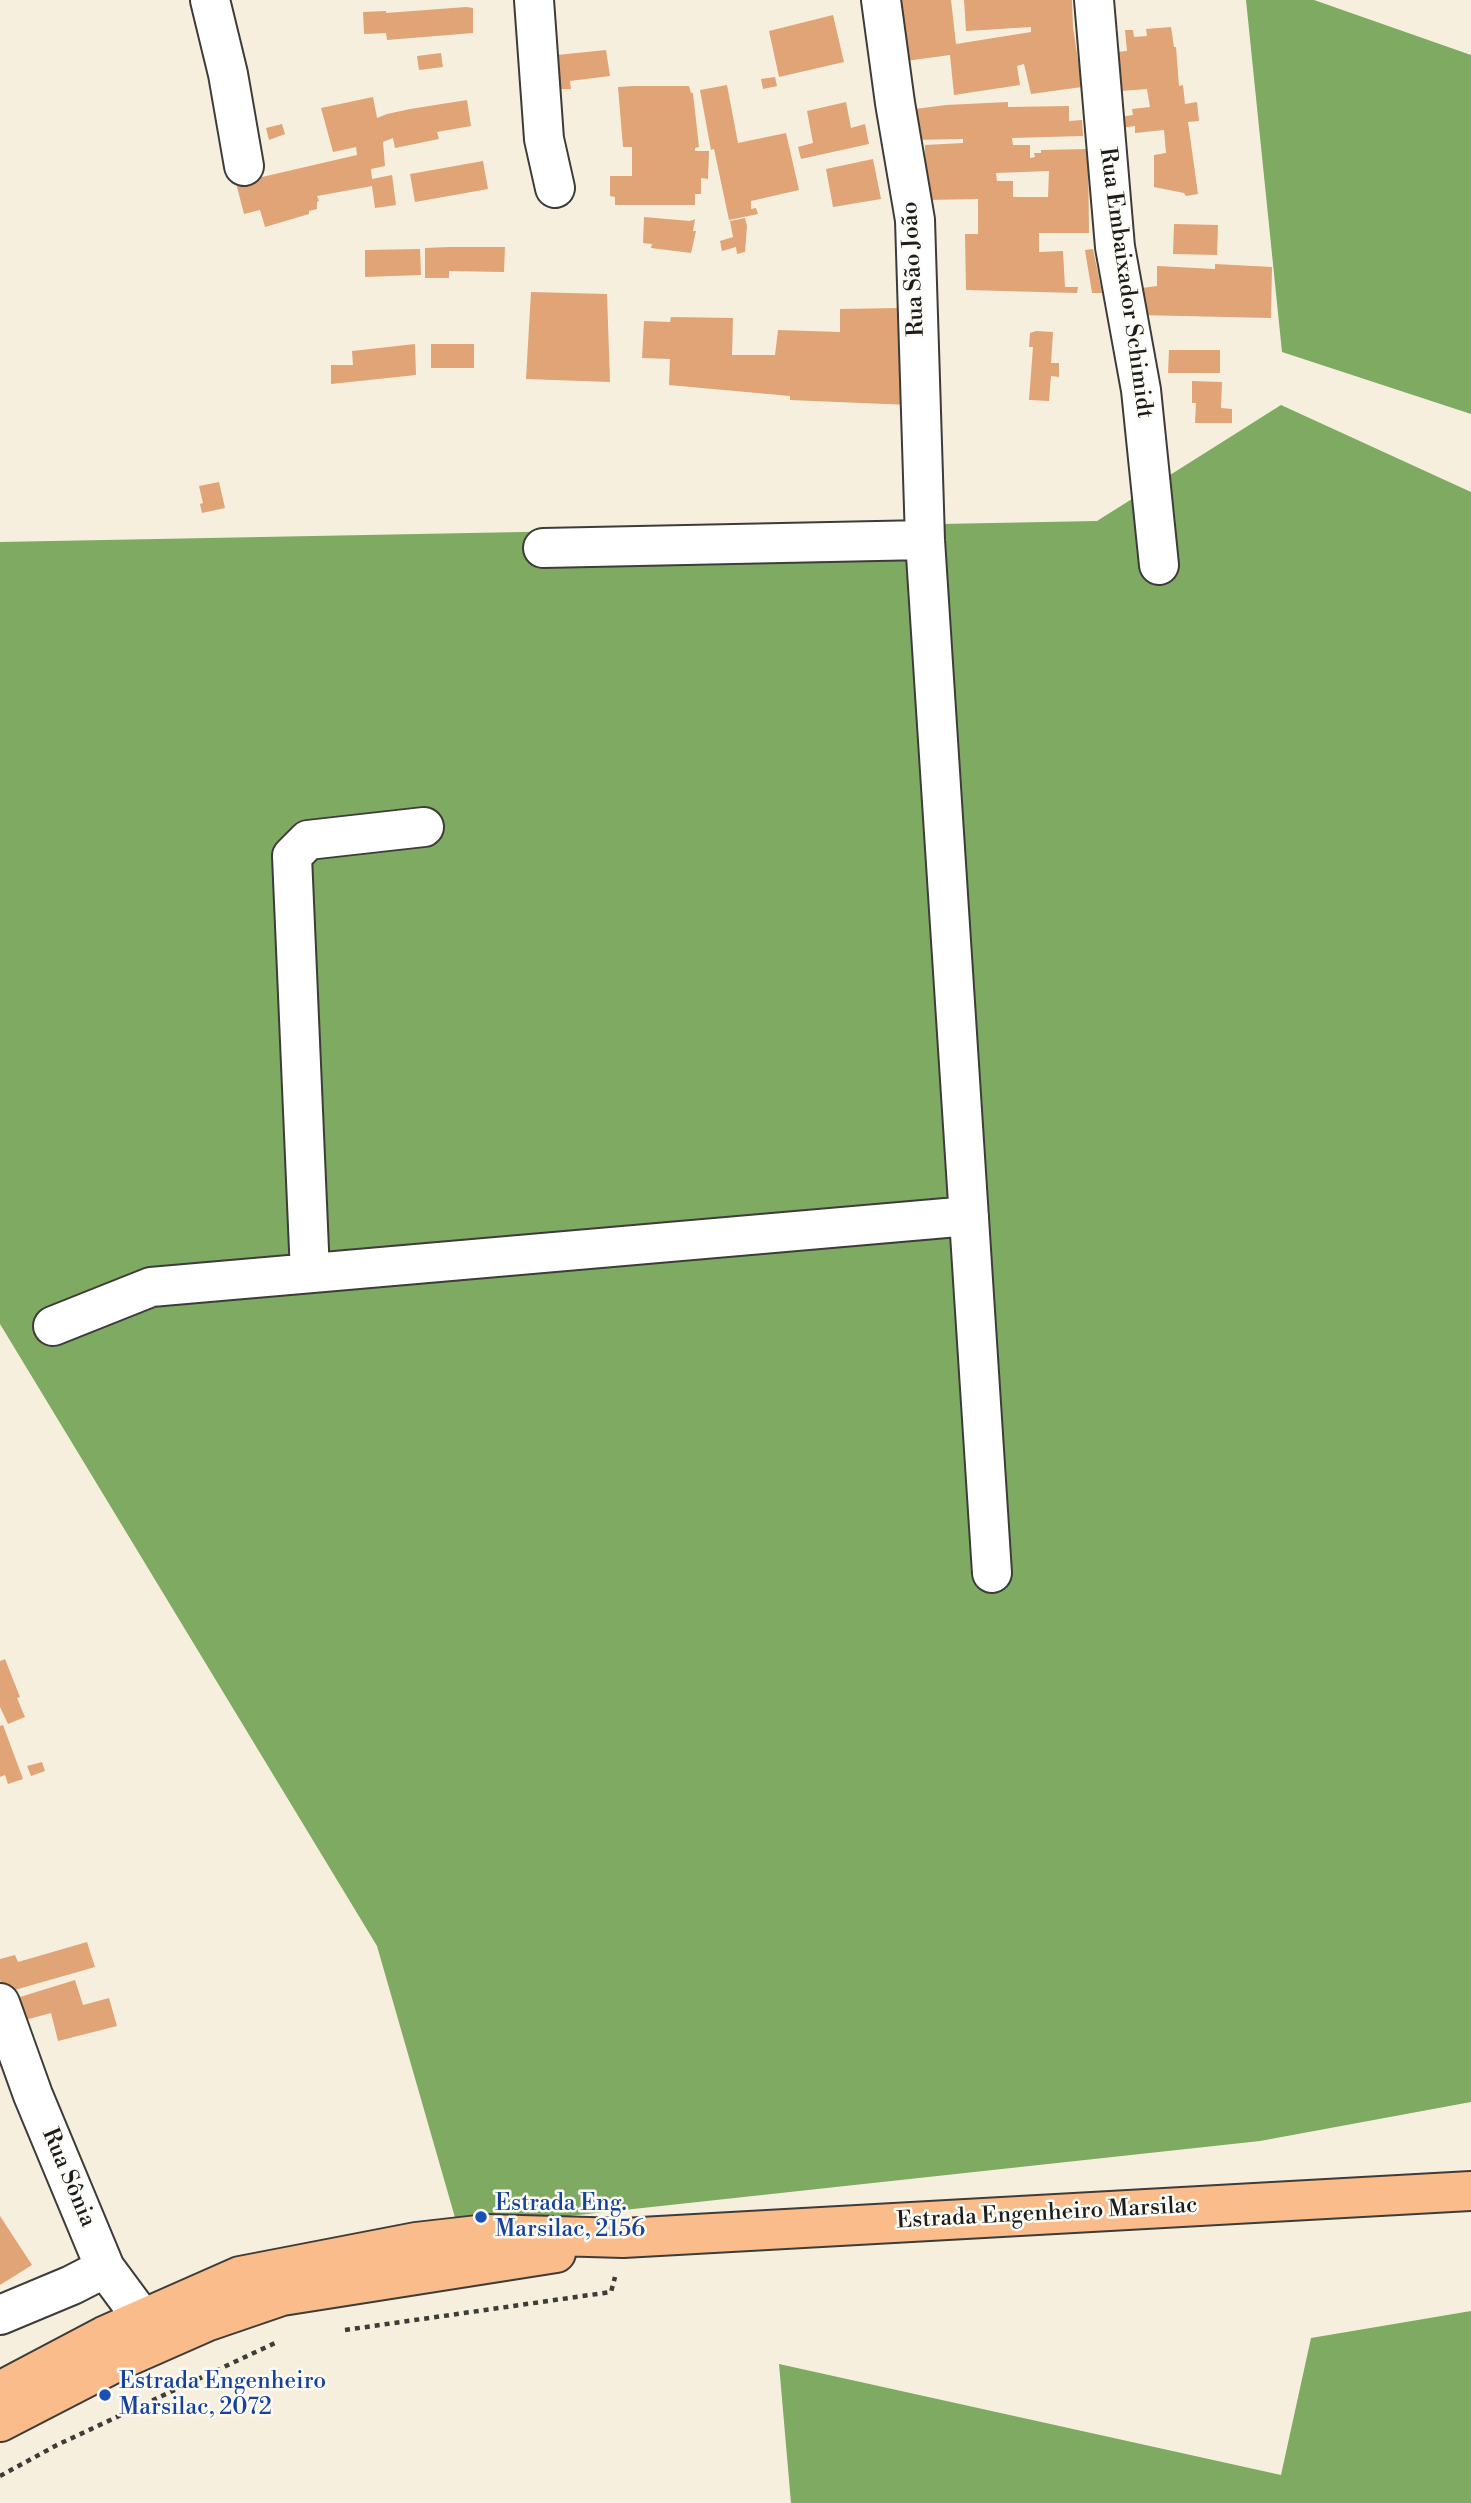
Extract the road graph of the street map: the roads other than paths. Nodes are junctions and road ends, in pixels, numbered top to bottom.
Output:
1 (211, 0) edge
2 (534, 0) edge
3 (881, 0) edge
4 (1094, 0) edge
5 (244, 166) dead end
6 (555, 188) dead end
7 (925, 540) junction
8 (543, 548) dead end
9 (1159, 565) dead end
10 (424, 827) dead end
11 (969, 1216) junction
12 (310, 1273) junction
13 (53, 1326) dead end
14 (992, 1573) dead end
15 (0, 2003) edge
16 (1471, 2191) edge
17 (105, 2268) junction
18 (0, 2315) edge
19 (148, 2332) junction
20 (0, 2391) edge
21 (0, 2422) edge

1 - 5 street
2 - 6 street
3 - 7 street, Rua São João
4 - 9 street, Rua Embaixador Schimidt
7 - 8 street
7 - 11 street, Rua São João
10 - 12 street
11 - 12 street
11 - 14 street, Rua São João
12 - 13 street
15 - 17 street, Rua Sônia
16 - 19 main road, Estrada Engenheiro Marsilac
17 - 18 street
17 - 19 street, Rua Sônia
19 - 20 main road, Estrada Engenheiro Marsilac
19 - 21 main road, Estrada Engenheiro Marsilac

